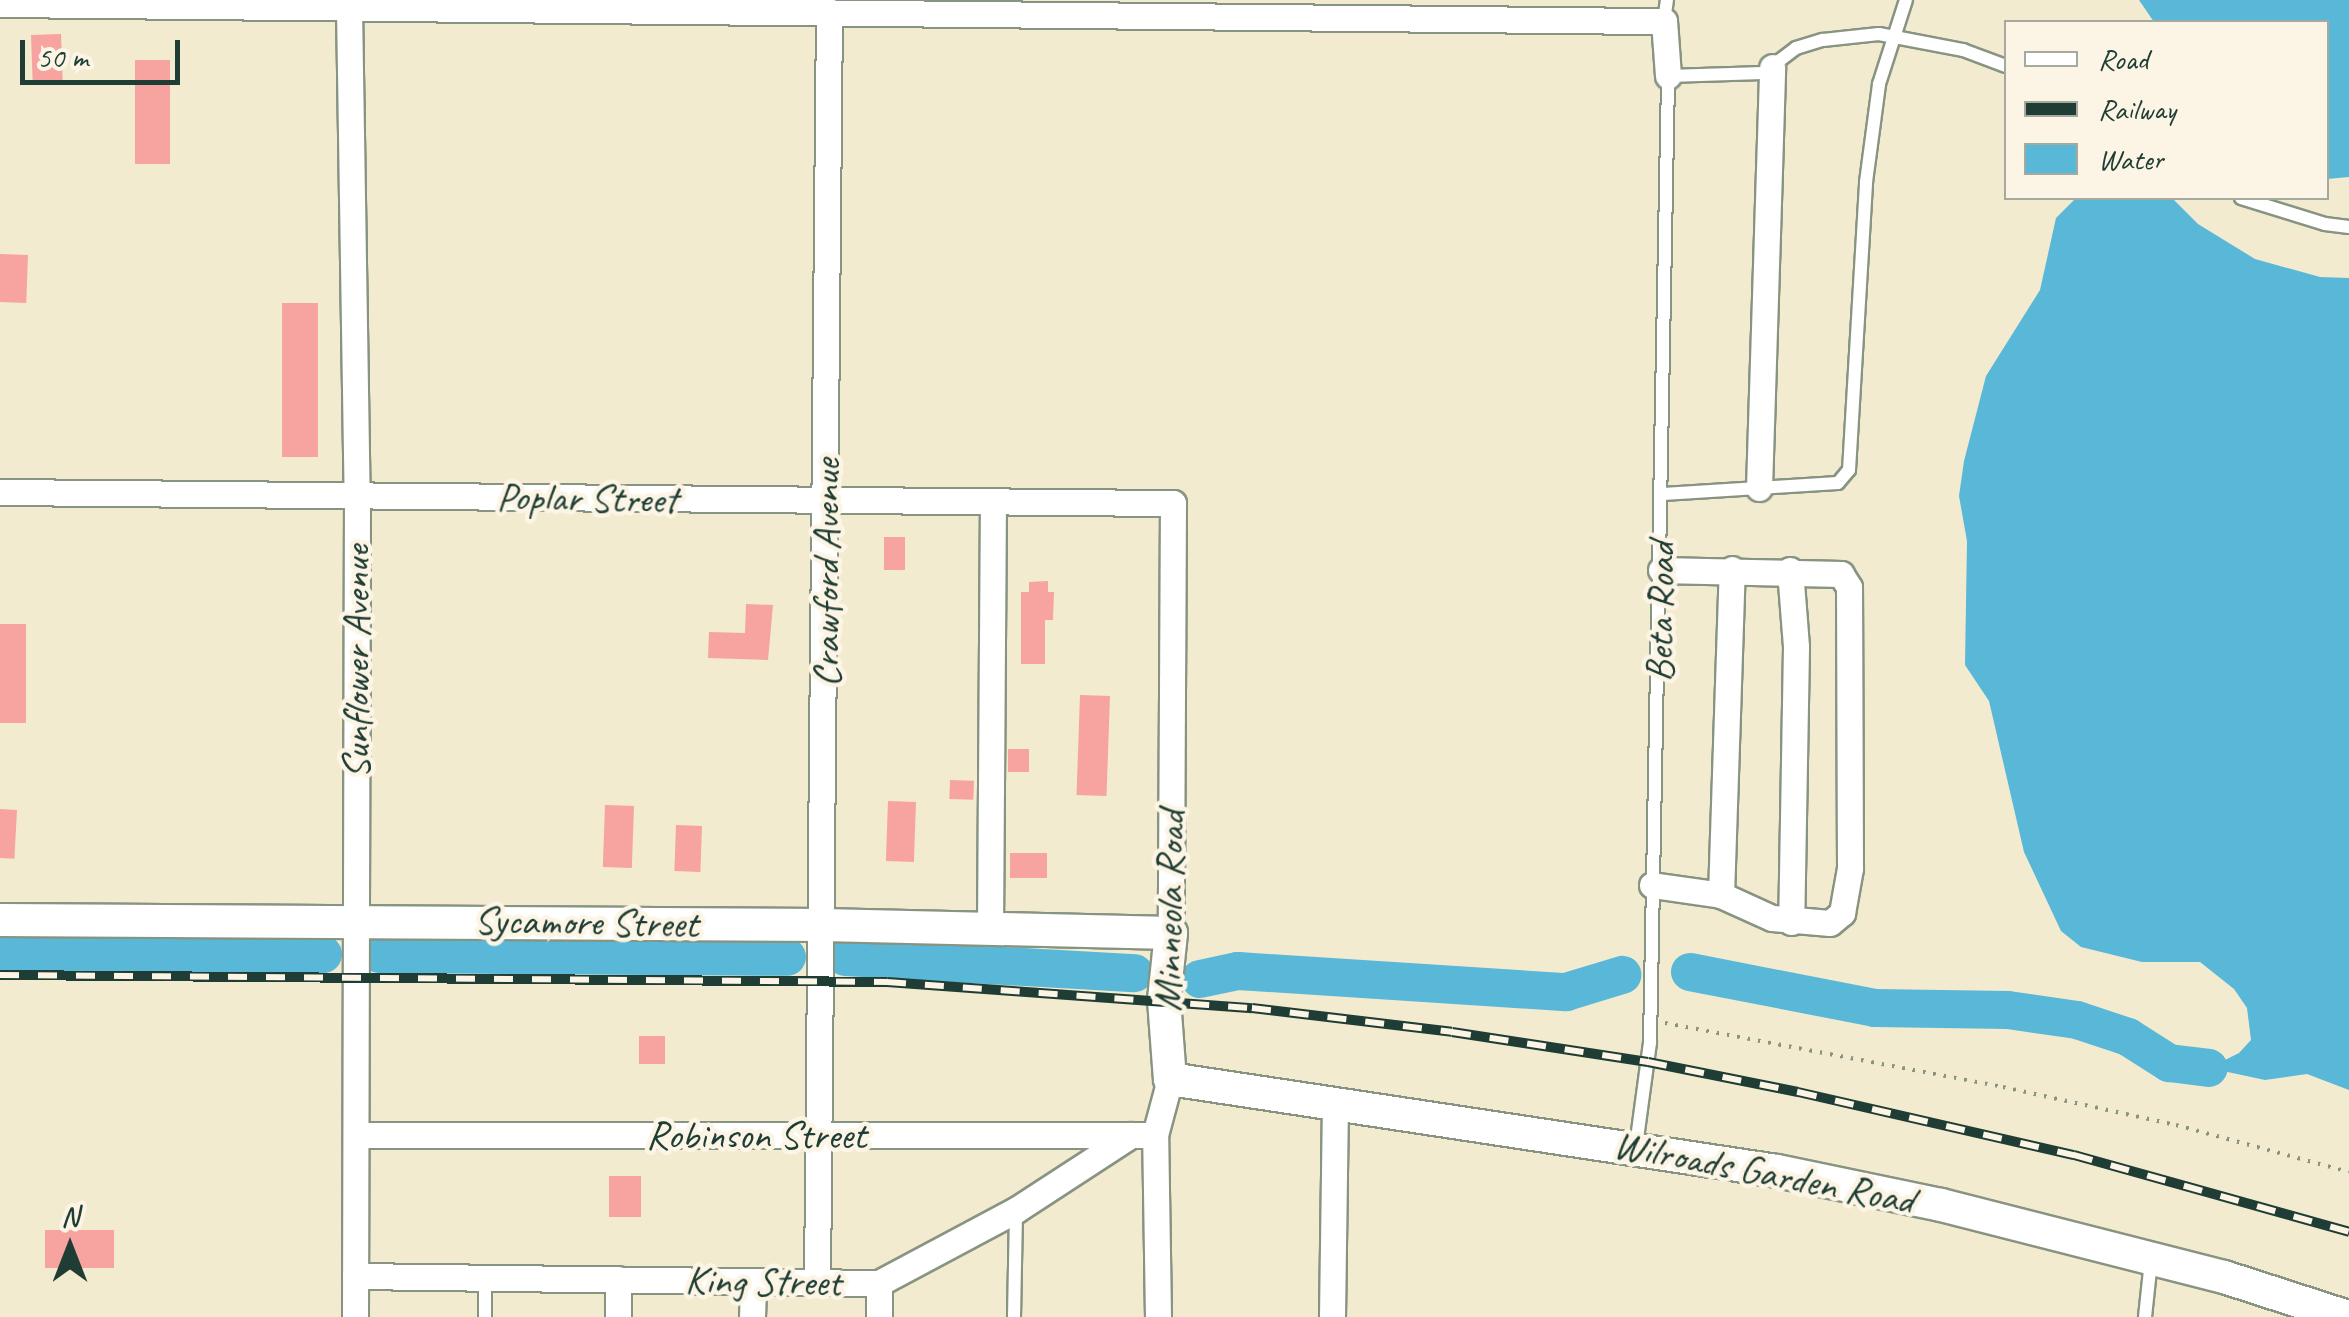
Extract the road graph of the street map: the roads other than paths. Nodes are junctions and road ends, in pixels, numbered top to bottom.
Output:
1 (1906, 0) edge
2 (36, 2) edge
3 (191, 2) edge
4 (0, 4) edge
5 (858, 6) edge
6 (348, 7) junction
7 (1183, 8) edge
8 (1666, 11) edge
9 (829, 12) junction
10 (1895, 34) junction
11 (2004, 65) edge
12 (1772, 67) junction
13 (1668, 76) junction
14 (2247, 200) edge
15 (2349, 226) edge
16 (1759, 488) junction
17 (0, 492) edge
18 (1662, 494) junction
19 (357, 496) junction
20 (827, 500) junction
21 (993, 502) junction
22 (1174, 502) joint
23 (1732, 569) junction
24 (1661, 570) junction
25 (1790, 570) junction
26 (1652, 885) junction
27 (1722, 894) junction
28 (0, 920) edge
29 (356, 920) junction
30 (1791, 922) junction
31 (823, 925) junction
32 (990, 928) junction
33 (1171, 932) junction
34 (1170, 1078) junction
35 (1335, 1100) junction
36 (356, 1135) junction
37 (816, 1135) junction
38 (1143, 1135) junction
39 (1636, 1146) junction
40 (1016, 1210) junction
41 (2151, 1258) junction
42 (355, 1276) junction
43 (485, 1278) junction
44 (618, 1280) junction
45 (753, 1281) junction
46 (816, 1282) junction
47 (879, 1283) junction
48 (354, 1317) edge
49 (485, 1317) edge
50 (618, 1317) edge
51 (752, 1317) edge
52 (879, 1317) edge
53 (1014, 1317) edge
54 (1158, 1317) edge
55 (1332, 1317) edge
56 (2146, 1317) edge
57 (2348, 1317) edge

1 - 10 lane
2 - 3 street
2 - 4 street
3 - 6 street
5 - 7 street
5 - 9 street
6 - 9 street
6 - 19 street, Sunflower Avenue
7 - 8 street
8 - 13 street
9 - 20 street, Crawford Avenue
10 - 11 lane
10 - 12 lane
10 - 16 lane
12 - 13 lane
12 - 16 street
13 - 18 lane, Beta Road
14 - 15 lane
16 - 18 lane
17 - 19 street, Poplar Street
18 - 24 lane, Beta Road
19 - 20 street, Poplar Street
19 - 29 street, Sunflower Avenue
20 - 21 street, Poplar Street
20 - 31 street, Crawford Avenue
21 - 22 street, Poplar Street
21 - 32 street
22 - 33 street, Minneola Road
23 - 24 street
23 - 25 street
23 - 27 street
24 - 26 lane, Beta Road
25 - 30 street
25 - 30 street
26 - 27 street
26 - 39 lane, Beta Road
27 - 30 street
28 - 29 street, Sycamore Street
29 - 31 street, Sycamore Street
29 - 36 street, Sunflower Avenue
31 - 32 street, Sycamore Street
31 - 37 street, Crawford Avenue
32 - 33 street, Sycamore Street
33 - 34 street, Minneola Road
34 - 35 street, Wilroads Garden Road
34 - 38 street, Minneola Road
35 - 39 street, Wilroads Garden Road
35 - 55 street
36 - 37 street, Robinson Street
36 - 42 street, Sunflower Avenue
37 - 38 street, Robinson Street
37 - 46 street, Crawford Avenue
38 - 40 street, King Street
38 - 54 street, Minneola Road
39 - 41 street, Wilroads Garden Road
40 - 47 street, King Street
40 - 53 lane
41 - 56 lane
41 - 57 street, Wilroads Garden Road
42 - 43 street, King Street
42 - 48 street, Sunflower Avenue
43 - 44 street, King Street
43 - 49 lane
44 - 45 street, King Street
44 - 50 street
45 - 46 street, King Street
45 - 51 street
46 - 47 street, King Street
47 - 52 street

